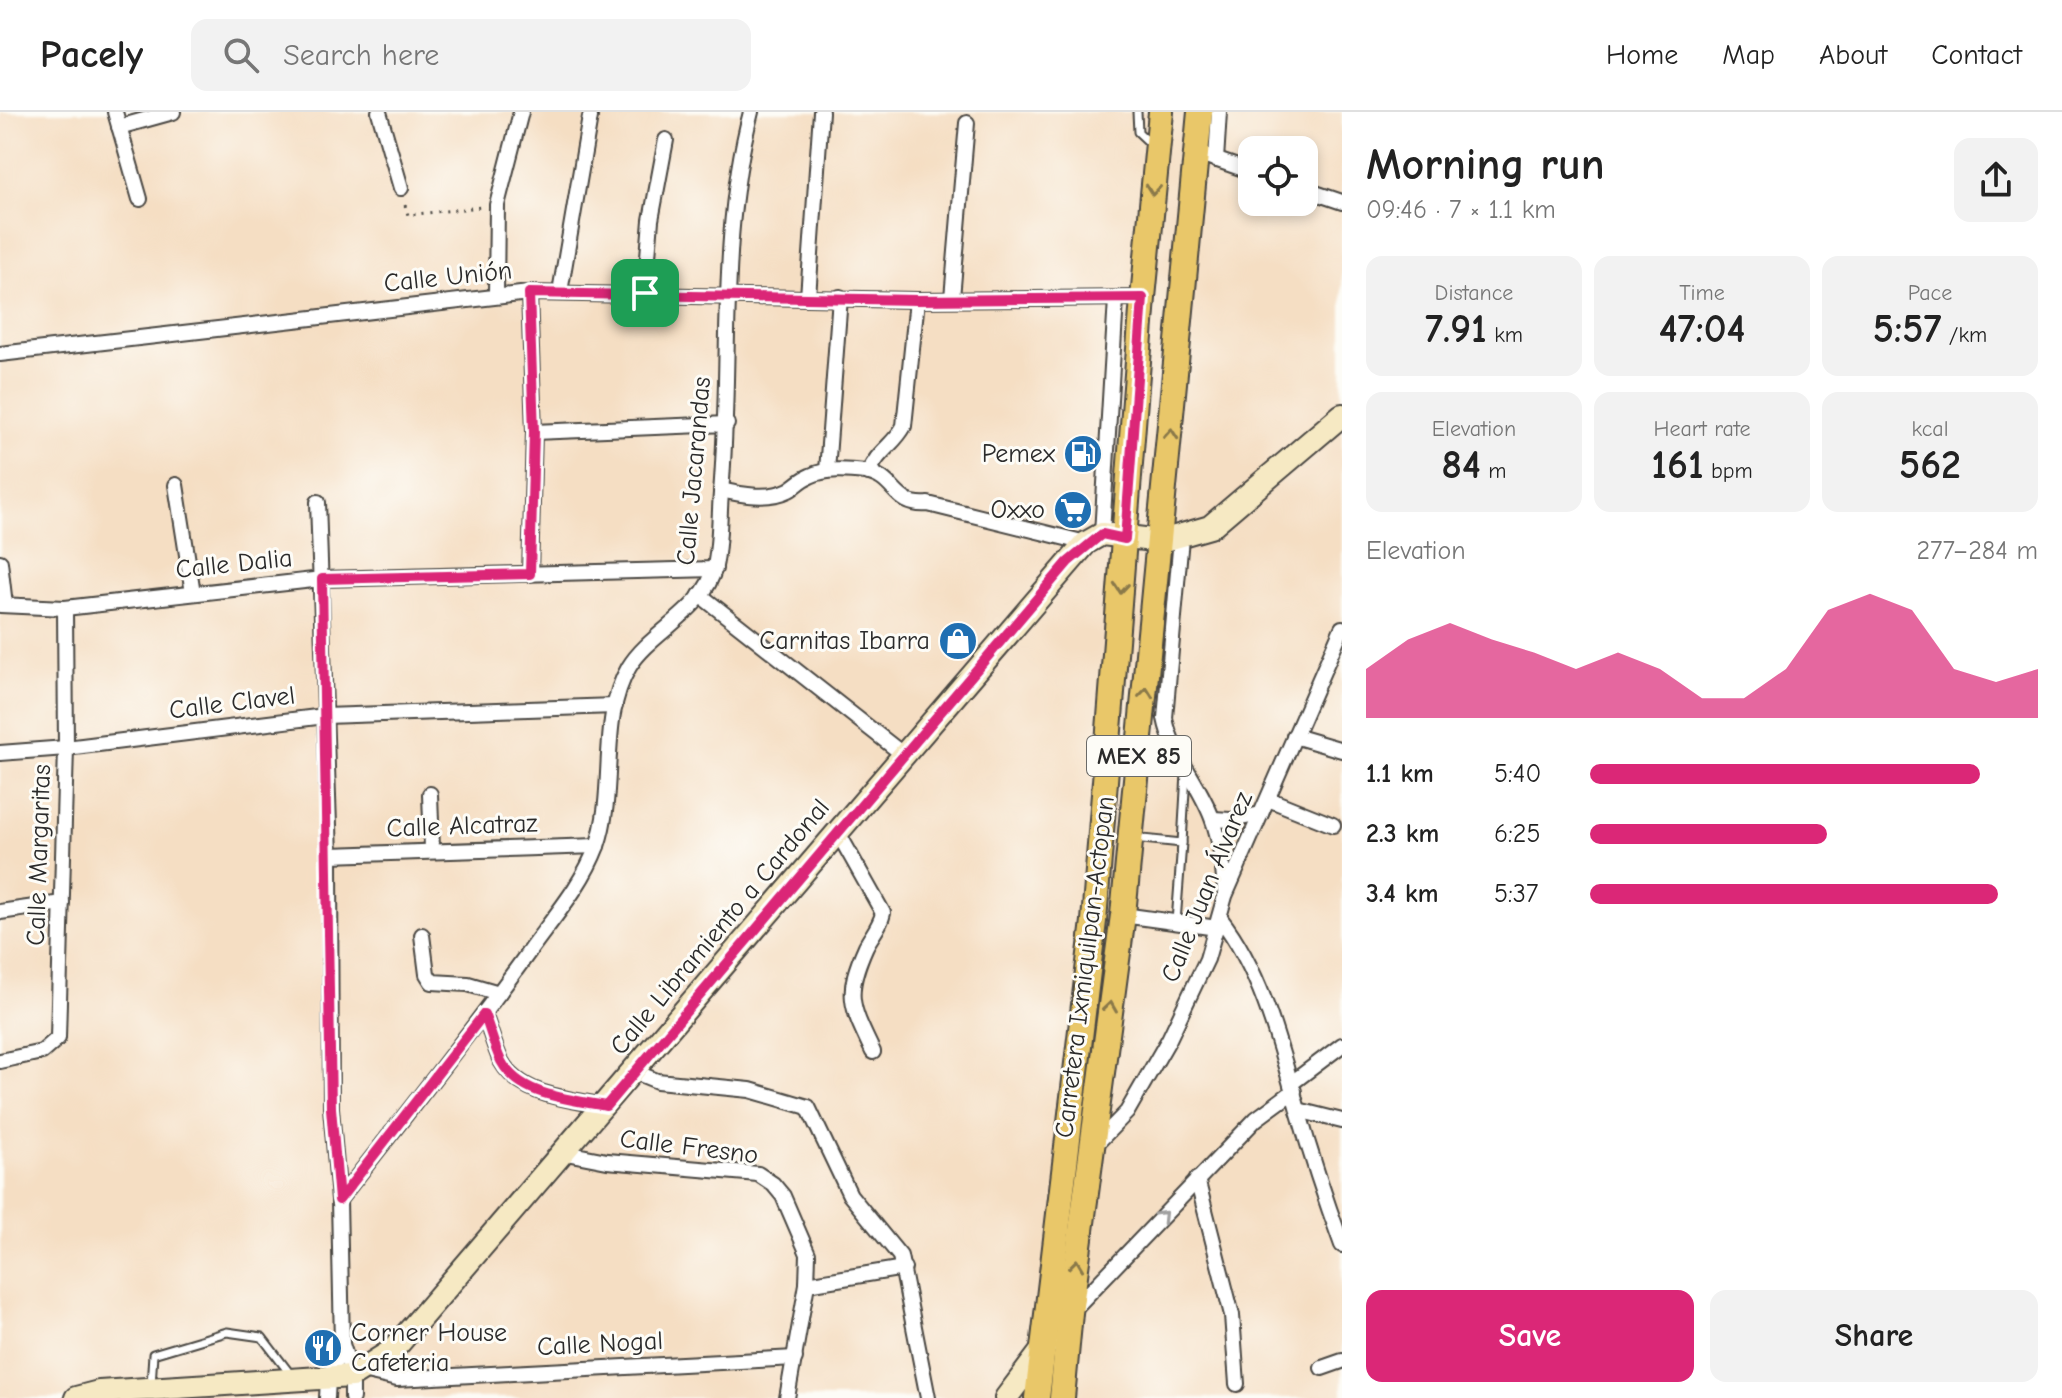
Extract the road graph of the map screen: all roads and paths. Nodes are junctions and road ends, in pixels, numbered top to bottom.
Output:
1 (173, 112) edge
2 (379, 112) edge
3 (521, 112) edge
4 (751, 112) edge
5 (821, 112) edge
6 (1137, 112) edge
7 (1161, 112) edge
8 (1200, 112) edge
9 (1219, 112) edge
10 (590, 117) dead end
11 (117, 120) edge
12 (967, 123) dead end
13 (666, 140) dead end
14 (1157, 148) junction
15 (1206, 157) junction
16 (1238, 167) edge
17 (401, 188) joint
18 (1318, 194) edge
19 (140, 199) dead end
20 (1342, 202) edge
21 (497, 205) junction
22 (560, 292) junction
23 (529, 293) junction
24 (645, 293) junction
25 (496, 295) junction
26 (727, 297) junction
27 (808, 297) junction
28 (840, 297) junction
29 (952, 298) junction
30 (1143, 298) junction
31 (1116, 299) junction
32 (917, 300) junction
33 (0, 354) edge
34 (1342, 415) edge
35 (727, 424) junction
36 (534, 432) junction
37 (827, 471) junction
38 (869, 473) junction
39 (176, 485) dead end
40 (721, 490) junction
41 (318, 502) dead end
42 (1104, 539) junction
43 (1171, 540) junction
44 (0, 562) edge
45 (715, 569) junction
46 (530, 574) junction
47 (322, 579) junction
48 (193, 593) junction
49 (700, 595) junction
50 (2, 605) edge
51 (65, 608) junction
52 (1342, 628) edge
53 (615, 706) junction
54 (325, 716) junction
55 (1294, 736) junction
56 (66, 748) junction
57 (1342, 750) edge
58 (0, 753) edge
59 (905, 756) junction
60 (1186, 764) junction
61 (430, 794) dead end
62 (1268, 799) junction
63 (1261, 814) junction
64 (1213, 819) junction
65 (1333, 825) dead end
66 (837, 831) junction
67 (1131, 838) junction
68 (1182, 843) junction
69 (597, 846) junction
70 (432, 849) junction
71 (330, 855) junction
72 (1225, 896) junction
73 (62, 903) junction
74 (0, 912) edge
75 (1123, 915) junction
76 (1176, 922) junction
77 (1219, 923) junction
78 (422, 935) dead end
79 (499, 993) junction
80 (484, 1014) junction
81 (1342, 1045) edge
82 (873, 1052) dead end
83 (0, 1061) edge
84 (635, 1072) junction
85 (1293, 1087) junction
86 (606, 1106) junction
87 (1298, 1110) junction
88 (1342, 1121) edge
89 (1091, 1149) junction
90 (566, 1153) junction
91 (1197, 1179) junction
92 (339, 1200) junction
93 (1342, 1245) edge
94 (904, 1268) junction
95 (807, 1284) junction
96 (1070, 1313) junction
97 (342, 1344) junction
98 (1043, 1350) junction
99 (795, 1358) junction
100 (1342, 1361) edge
101 (1322, 1368) dead end
102 (294, 1380) junction
103 (356, 1381) edge
104 (1237, 1384) dead end
105 (327, 1388) edge
106 (150, 1389) junction
107 (76, 1398) edge
108 (787, 1398) edge
109 (928, 1398) edge
110 (1006, 1398) edge
111 (1037, 1398) edge
112 (1062, 1398) edge

1 - 11 street
2 - 17 street
3 - 21 street
4 - 26 street, Calle Jacarandas
5 - 27 street
6 - 14 lane
7 - 14 main road, MEX 85
8 - 15 main road, Carretera Ixmiquilpan-Actopan / MEX 85
9 - 15 street
10 - 22 street
11 - 19 street
12 - 29 street
13 - 24 street
14 -> 30 main road, MEX 85
15 - 16 street
43 -> 15 main road, Carretera Ixmiquilpan-Actopan / MEX 85
17 - 21 path
18 - 20 street
21 - 25 street
22 - 23 street, Calle Unión
22 - 24 street, Calle Unión
23 - 25 street, Calle Unión
23 - 36 street
24 - 26 street, Calle Unión
25 - 33 street, Calle Unión
26 - 27 street, Calle Unión
26 - 35 street, Calle Jacarandas
27 - 28 street, Calle Unión
28 - 32 street, Calle Unión
28 - 37 street
29 - 31 street, Calle Unión
29 - 32 street, Calle Unión
30 - 31 street, Calle Unión
30 - 42 main road, MEX 85
31 - 42 street
32 - 38 street
34 - 43 street
35 - 36 street
35 - 40 street, Calle Jacarandas
36 - 46 street
37 - 38 street
37 - 40 street
38 - 42 street
39 - 48 street
40 - 45 street, Calle Jacarandas
41 - 47 street
42 - 43 street
42 - 59 street, Calle Libramiento a Cardonal
42 -> 98 main road, MEX 85
43 - 60 street
67 -> 43 main road, Carretera Ixmiquilpan-Actopan / MEX 85
44 - 50 street
45 - 46 street, Calle Dalia
45 - 49 street, Calle Jacarandas
46 - 47 street, Calle Dalia
47 - 48 street, Calle Dalia
47 - 54 street
48 - 51 street, Calle Dalia
49 - 53 street, Calle Jacarandas
49 - 59 street
50 - 51 street, Calle Dalia
51 - 56 street, Calle Margaritas
52 - 55 street, Calle Juan Álvarez
53 - 54 street, Calle Clavel
53 - 69 street, Calle Jacarandas
54 - 56 street, Calle Clavel
54 - 71 street
55 - 57 street
55 - 62 street, Calle Juan Álvarez
56 - 58 street, Calle Clavel
56 - 73 street, Calle Margaritas
59 - 66 street, Calle Libramiento a Cardonal
60 - 64 street
60 - 68 lane
61 - 70 street
62 - 63 street, Calle Juan Álvarez
62 - 65 street
63 - 64 street
63 - 72 street, Calle Juan Álvarez
64 - 72 street
66 - 82 street
66 - 84 street, Calle Libramiento a Cardonal
67 - 68 lane
67 - 75 main road, Carretera Ixmiquilpan-Actopan / MEX 85
68 - 76 lane
69 - 70 street, Calle Alcatraz
69 - 79 street, Calle Jacarandas
70 - 71 street, Calle Alcatraz
71 - 92 street
72 - 77 street, Calle Juan Álvarez
73 - 74 street
73 - 83 street, Calle Margaritas
75 - 76 street
89 -> 75 main road, Carretera Ixmiquilpan-Actopan / MEX 85
76 - 77 street
77 - 85 street
77 - 89 street, Calle Juan Álvarez
78 - 79 street
79 - 80 street, Calle Jacarandas
80 - 86 street
80 - 92 street, Calle Jacarandas
81 - 85 street
84 - 86 street, Calle Libramiento a Cardonal
84 - 94 street
85 - 87 street
85 - 91 street
86 - 90 street, Calle Libramiento a Cardonal
87 - 88 street
87 - 93 street
96 -> 89 main road, Carretera Ixmiquilpan-Actopan / MEX 85
90 - 95 street, Calle Fresno
90 - 103 street, Calle Libramiento a Cardonal
96 -> 91 street
91 - 104 street
92 - 97 street
94 - 95 street
94 - 109 street
95 - 99 street, Calle Fresno
96 - 98 street
96 - 112 main road, Carretera Ixmiquilpan-Actopan / MEX 85
97 - 103 street
97 - 105 street
98 - 110 street
98 - 111 main road, MEX 85
99 - 103 street, Calle Nogal
99 - 108 street, Calle Fresno
100 - 101 street
102 - 105 street
102 - 106 street
102 - 106 lane
103 - 105 street
106 - 107 street

